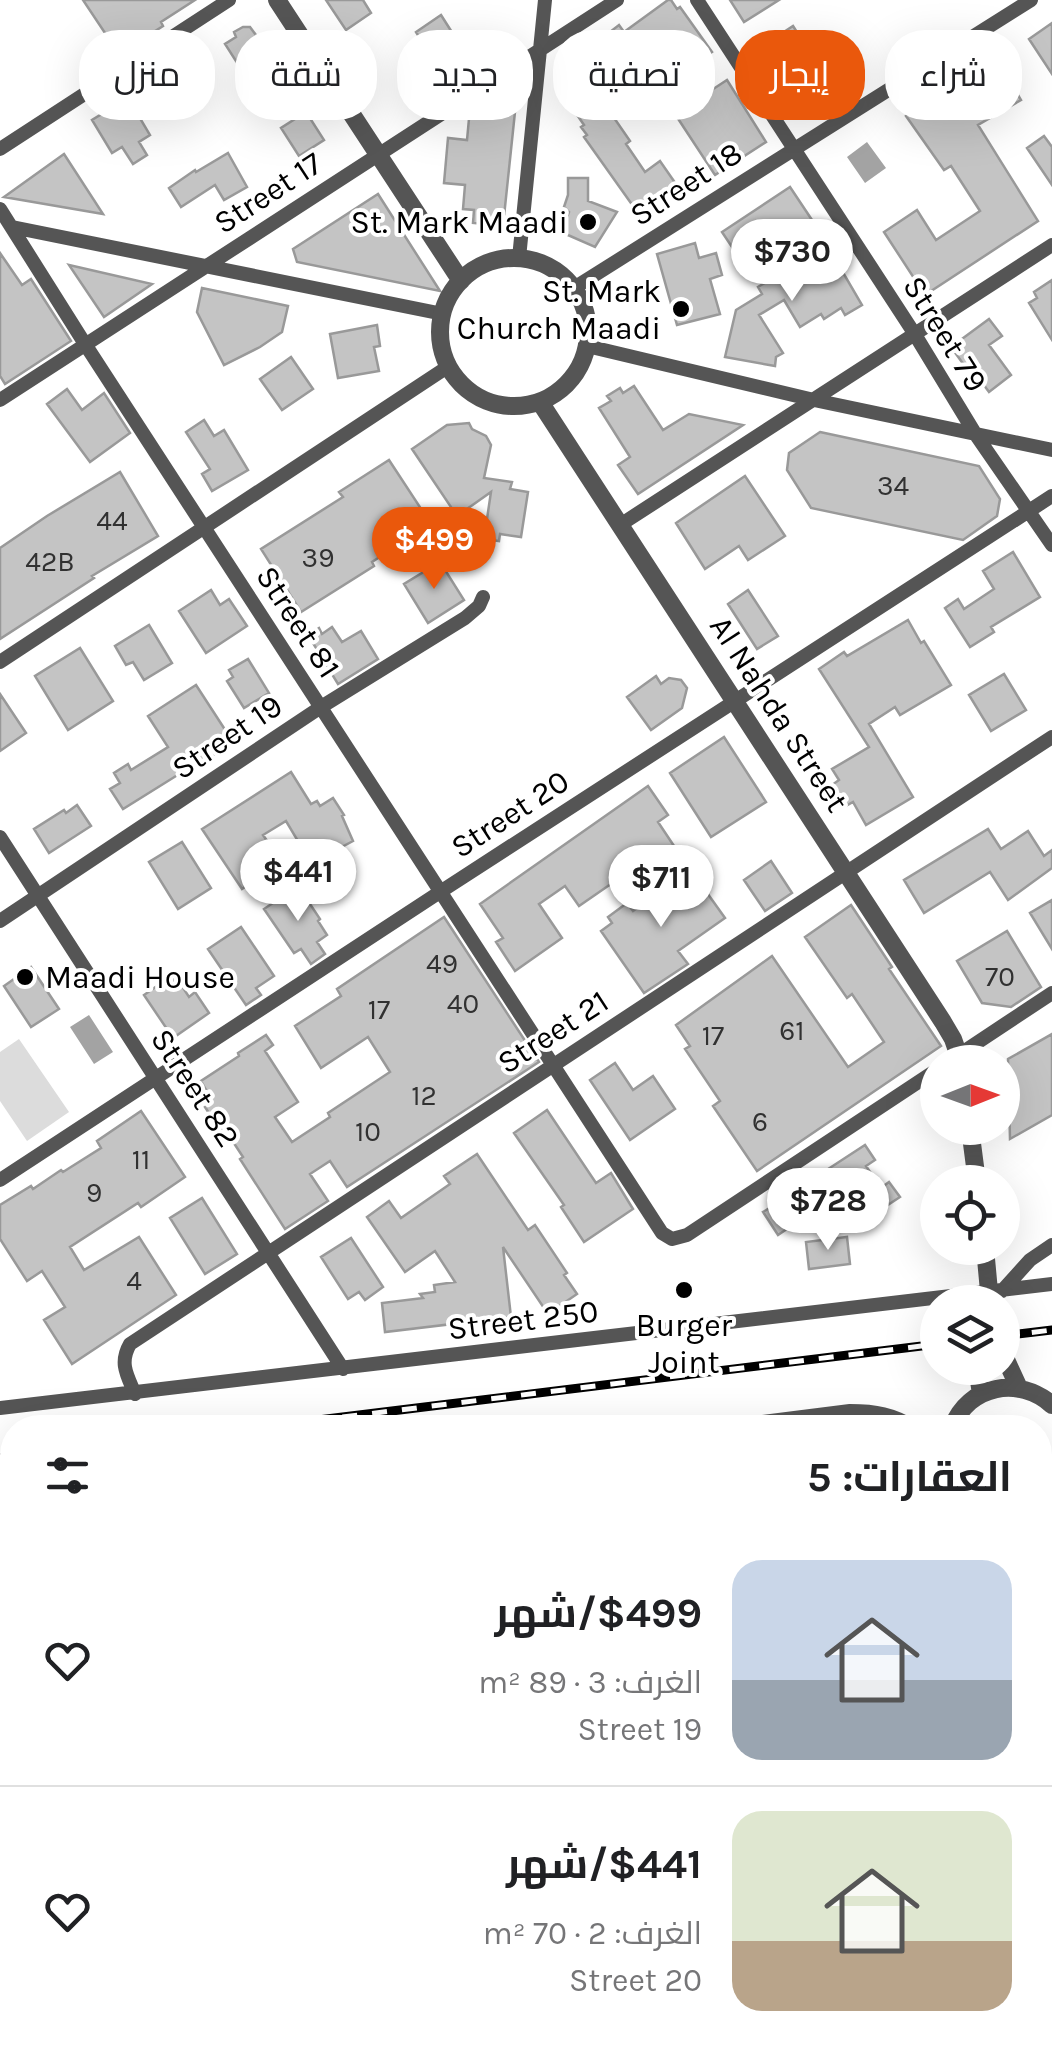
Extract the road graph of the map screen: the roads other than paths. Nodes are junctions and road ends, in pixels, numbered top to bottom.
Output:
1 (229, 0) edge
2 (277, 0) edge
3 (544, 0) edge
4 (617, 0) edge
5 (696, 0) edge
6 (1031, 0) edge
7 (539, 52) junction
8 (793, 148) junction
9 (0, 149) edge
10 (379, 154) junction
11 (0, 209) edge
12 (7, 226) edge
13 (1052, 245) edge
14 (519, 258) junction
15 (205, 267) junction
16 (461, 280) junction
17 (574, 288) junction
18 (442, 314) junction
19 (914, 333) junction
20 (85, 344) junction
21 (587, 346) junction
22 (449, 366) junction
23 (0, 400) edge
24 (814, 400) junction
25 (540, 402) junction
26 (976, 434) junction
27 (1052, 450) edge
28 (1052, 496) edge
29 (1029, 509) junction
30 (620, 525) junction
31 (203, 526) junction
32 (1052, 545) edge
33 (483, 597) dead end
34 (0, 662) edge
35 (736, 702) junction
36 (321, 708) junction
37 (1052, 737) edge
38 (0, 836) edge
39 (847, 873) junction
40 (440, 892) junction
41 (38, 896) junction
42 (0, 921) edge
43 (1052, 994) edge
44 (955, 1045) edge
45 (978, 1045) edge
46 (552, 1064) junction
47 (156, 1078) junction
48 (920, 1081) edge
49 (0, 1180) edge
50 (1052, 1244) edge
51 (268, 1253) junction
52 (1052, 1284) edge
53 (1000, 1285) edge
54 (1020, 1290) edge
55 (920, 1304) edge
56 (343, 1369) junction
57 (1020, 1372) edge
58 (980, 1385) edge
59 (1036, 1391) edge
60 (134, 1394) junction
61 (981, 1394) junction
62 (1052, 1405) edge
63 (0, 1408) edge
64 (818, 1415) edge
65 (888, 1415) edge
66 (960, 1415) edge

1 - 9 street
2 - 10 street
3 - 7 street
4 - 7 street, Street 17
5 - 8 street, Street 79
6 - 8 street, Street 18
7 - 10 street, Street 17
7 - 14 street
8 - 17 street, Street 18
8 - 19 street, Street 79
10 - 15 street, Street 17
10 - 16 street
11 - 12 street, Street 81
12 - 15 street
12 - 20 street, Street 81
13 - 19 street
14 - 16 street
14 - 17 street
15 - 18 street
15 - 20 street, Street 17
16 - 18 street
17 - 21 street
18 - 22 street
19 - 24 street
19 - 26 street, Street 79
20 - 23 street, Street 17
20 - 31 street, Street 81
21 - 24 street
21 - 25 street
22 - 25 street
22 - 31 street
24 - 26 street
24 - 30 street
25 - 30 street, Al Nahda Street
26 - 27 street
26 - 29 street, Street 79
28 - 29 street, Street 20
29 - 32 street, Street 79
29 - 35 street, Street 20
30 - 35 street, Al Nahda Street
31 - 34 street
31 - 36 street, Street 81
33 - 36 street, Street 19
35 - 39 street, Al Nahda Street
35 - 40 street, Street 20
36 - 40 street, Street 81
36 - 41 street, Street 19
37 - 39 street, Street 21
38 - 41 street, Street 82
39 - 44 street, Al Nahda Street
39 - 46 street, Street 21
40 - 46 street, Street 81
40 - 47 street, Street 20
41 - 42 street, Street 19
41 - 47 street, Street 82
43 - 45 street
46 - 48 street, Street 81
46 - 51 street, Street 21
47 - 49 street, Street 20
47 - 51 street, Street 82
50 - 53 street
51 - 56 street, Street 82
51 - 60 street, Street 21
52 - 54 street, Street 250
55 - 56 street, Street 250
56 - 60 street, Street 250
57 - 59 street
58 - 61 street
59 - 61 street
59 - 62 street
60 - 63 street, Street 250
61 - 66 street
64 - 65 street

